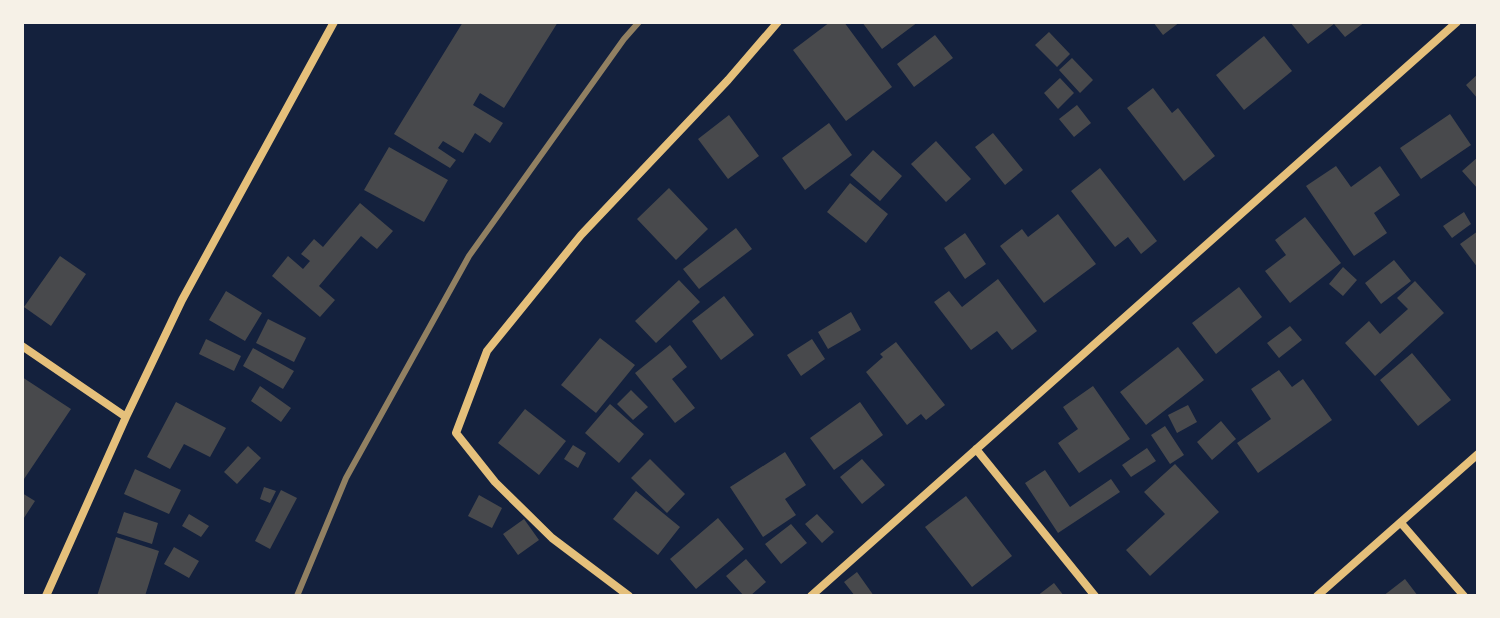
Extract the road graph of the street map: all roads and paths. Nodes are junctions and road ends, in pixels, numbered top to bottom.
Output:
1 (334, 22) edge
2 (778, 22) edge
3 (1457, 22) edge
4 (22, 346) edge
5 (126, 417) junction
6 (976, 449) junction
7 (1478, 454) edge
8 (1401, 523) junction
9 (46, 596) edge
10 (629, 596) edge
11 (811, 596) edge
12 (1095, 596) edge
13 (1317, 596) edge
14 (1464, 596) edge

1 - 5 street
2 - 10 street
3 - 6 street
4 - 5 street
5 - 9 street
6 - 11 street
6 - 12 street
7 - 8 street
8 - 13 street
8 - 14 street

